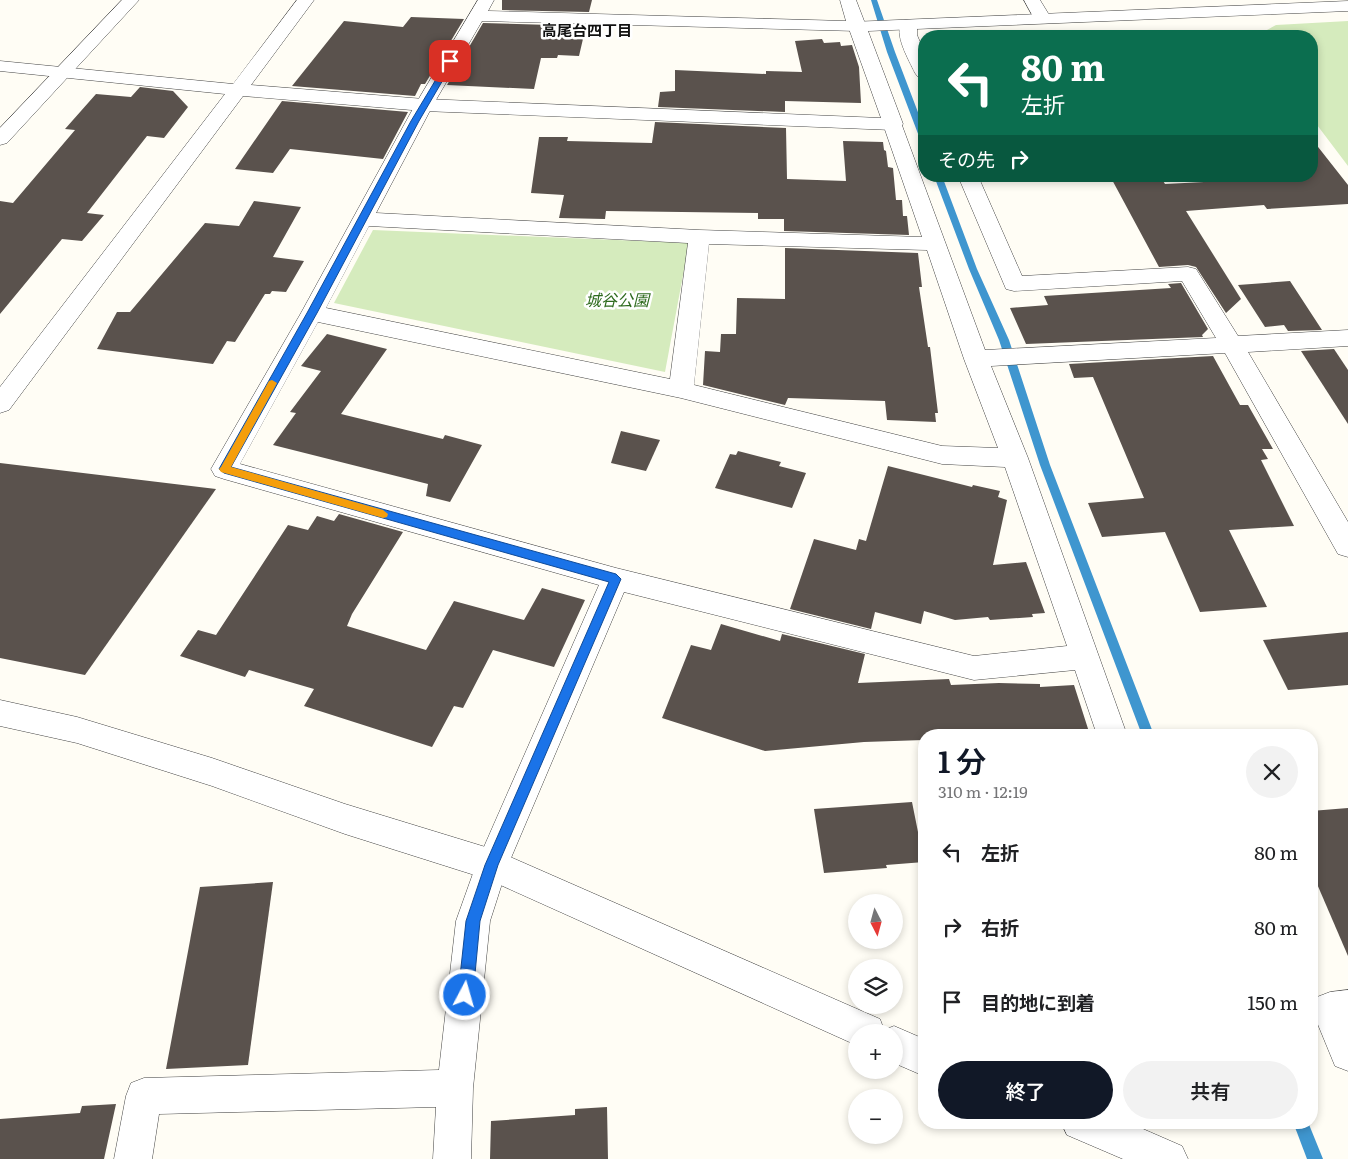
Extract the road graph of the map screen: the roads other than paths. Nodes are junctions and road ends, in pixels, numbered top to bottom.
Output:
1 (131, 0) edge
2 (306, 0) edge
3 (486, 0) edge
4 (848, 0) edge
5 (1032, 0) edge
6 (1348, 6) edge
7 (477, 16) junction
8 (1042, 18) junction
9 (902, 25) junction
10 (864, 26) junction
11 (918, 59) edge
12 (0, 66) edge
13 (64, 71) junction
14 (238, 90) junction
15 (424, 105) junction
16 (892, 124) junction
17 (0, 139) edge
18 (971, 182) edge
19 (361, 219) junction
20 (699, 237) junction
21 (935, 244) junction
22 (312, 313) junction
23 (1348, 338) edge
24 (1231, 344) junction
25 (984, 358) junction
26 (681, 390) junction
27 (0, 404) edge
28 (1015, 458) junction
29 (1348, 546) edge
30 (616, 579) junction
31 (1085, 657) junction
32 (0, 714) edge
33 (1110, 729) edge
34 (492, 865) junction
35 (1348, 1008) edge
36 (849, 1024) edge
37 (903, 1048) edge
38 (1348, 1053) edge
39 (918, 1055) edge
40 (455, 1088) junction
41 (1097, 1129) edge
42 (133, 1159) edge
43 (452, 1159) edge
44 (1169, 1159) edge

1 - 13 street
2 - 14 street
3 - 7 street
4 - 10 street
5 - 8 street
6 - 8 street
7 - 10 street
7 - 15 street
8 - 9 street
9 - 10 street
9 - 11 street
10 - 16 street
12 - 13 street
13 - 14 street
13 - 17 street
14 - 15 street
14 - 27 street
15 - 16 street
15 - 19 street
16 - 21 street
18 - 24 street
19 - 20 street
19 - 22 street
20 - 21 street
20 - 26 street
21 - 25 street
22 - 26 street
22 - 30 street
23 - 24 street
24 - 25 street
24 - 29 street
25 - 28 street
26 - 28 street
28 - 31 street
30 - 31 street
30 - 34 street
31 - 33 street
32 - 34 street
34 - 36 street
34 - 40 street
35 - 38 street
37 - 39 street
40 - 42 street
40 - 43 street
41 - 44 street

